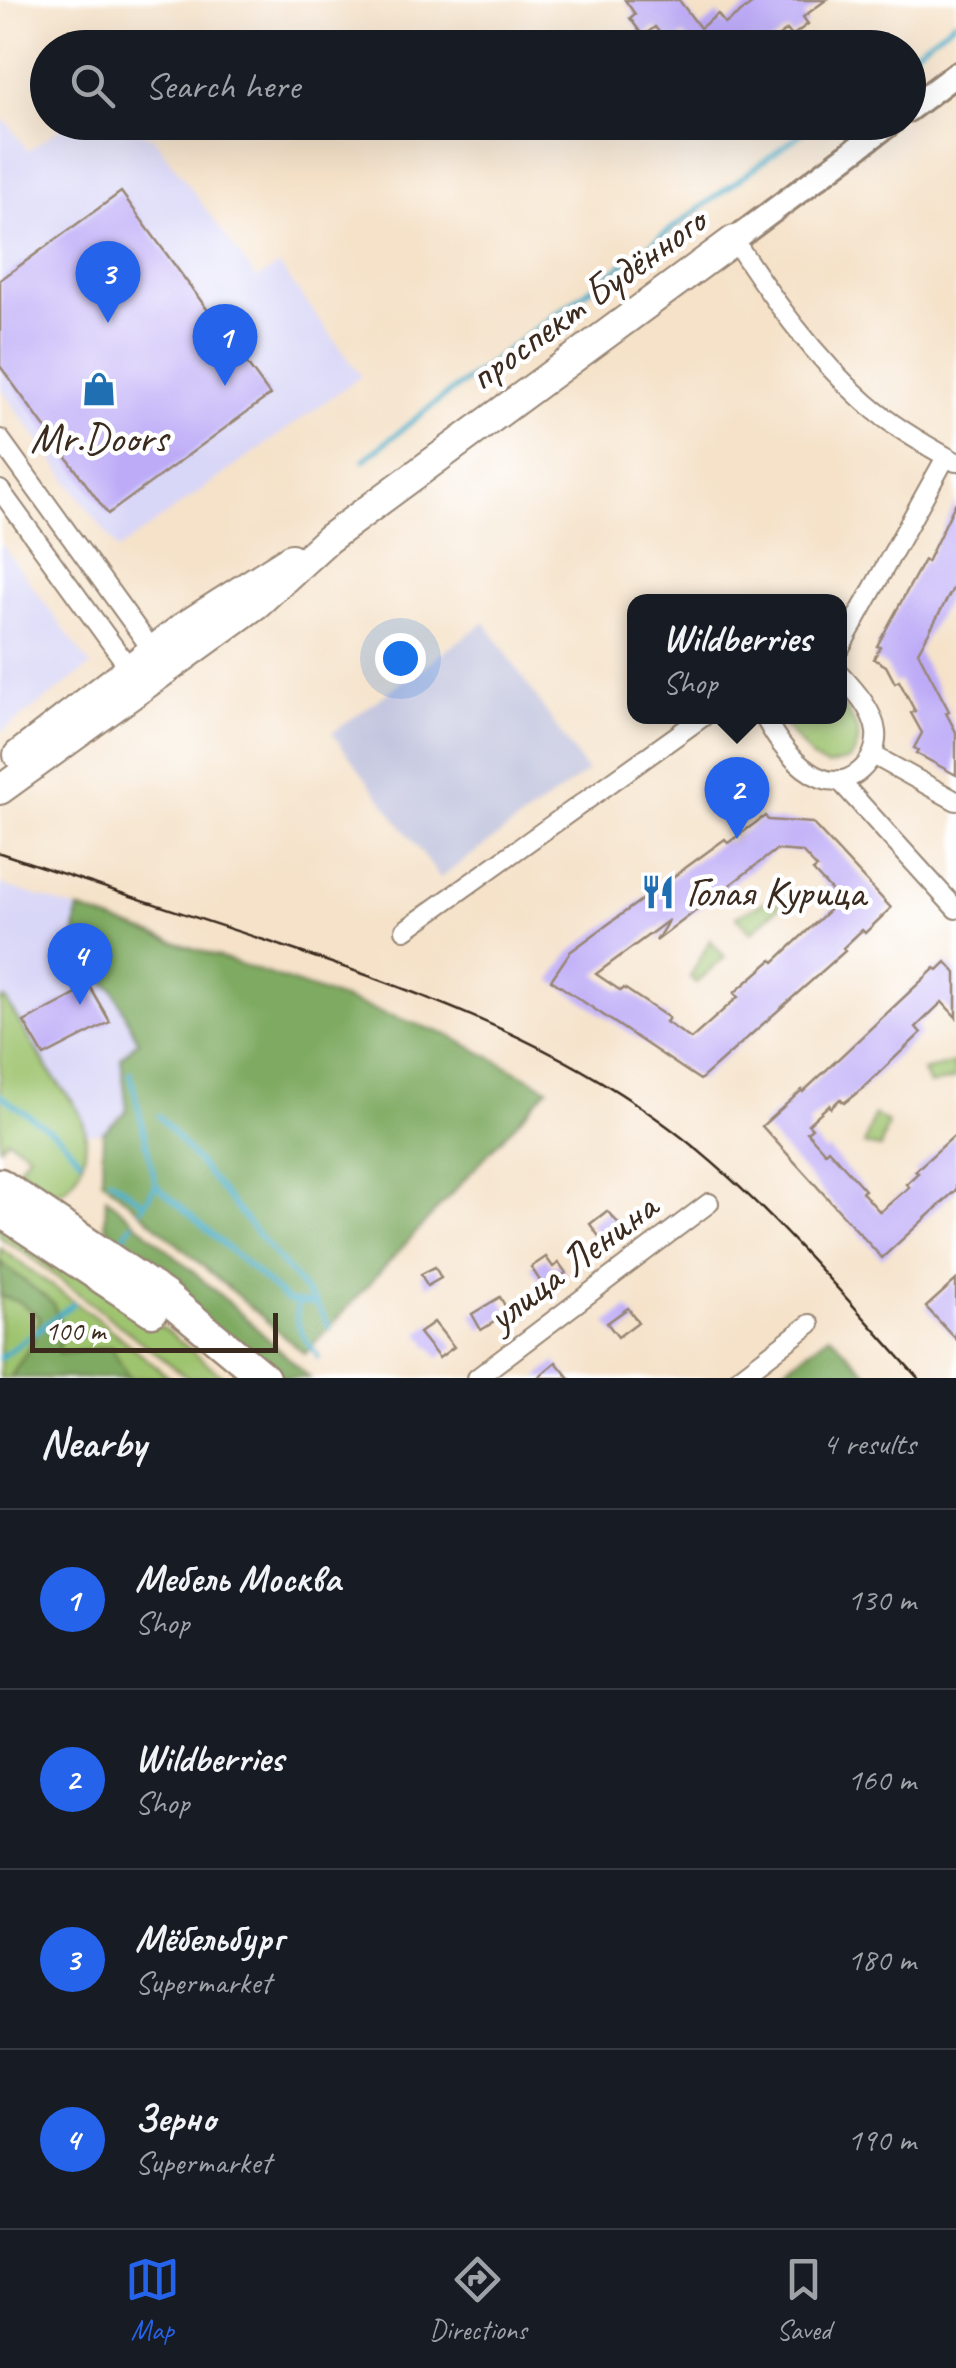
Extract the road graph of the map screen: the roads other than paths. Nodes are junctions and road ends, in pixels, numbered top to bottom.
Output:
1 (956, 74) edge
2 (926, 96) edge
3 (868, 140) edge
4 (734, 240) junction
5 (0, 439) edge
6 (951, 459) edge
7 (0, 490) edge
8 (847, 636) edge
9 (148, 669) junction
10 (847, 683) edge
11 (693, 724) edge
12 (769, 724) edge
13 (873, 754) junction
14 (0, 768) edge
15 (839, 780) junction
16 (0, 790) edge
17 (956, 801) edge
18 (956, 909) edge
19 (405, 930) dead end
20 (0, 1184) edge
21 (709, 1202) dead end
22 (0, 1211) edge
23 (810, 1324) dead end
24 (239, 1378) edge
25 (264, 1378) edge
26 (477, 1378) edge
27 (739, 1378) edge

1 - 2 street
3 - 4 street, проспект Будённого
4 - 6 street
4 - 9 main road, проспект Будённого
5 - 9 street
6 - 8 street
7 - 9 street
9 - 14 main road, проспект Будённого
9 - 16 main road, проспект Будённого
10 - 13 street
11 - 19 street
12 - 15 street
13 - 15 street
13 - 17 street
15 - 18 street
20 - 25 main road
21 - 26 street, улица Ленина
22 - 24 main road
23 - 27 street

